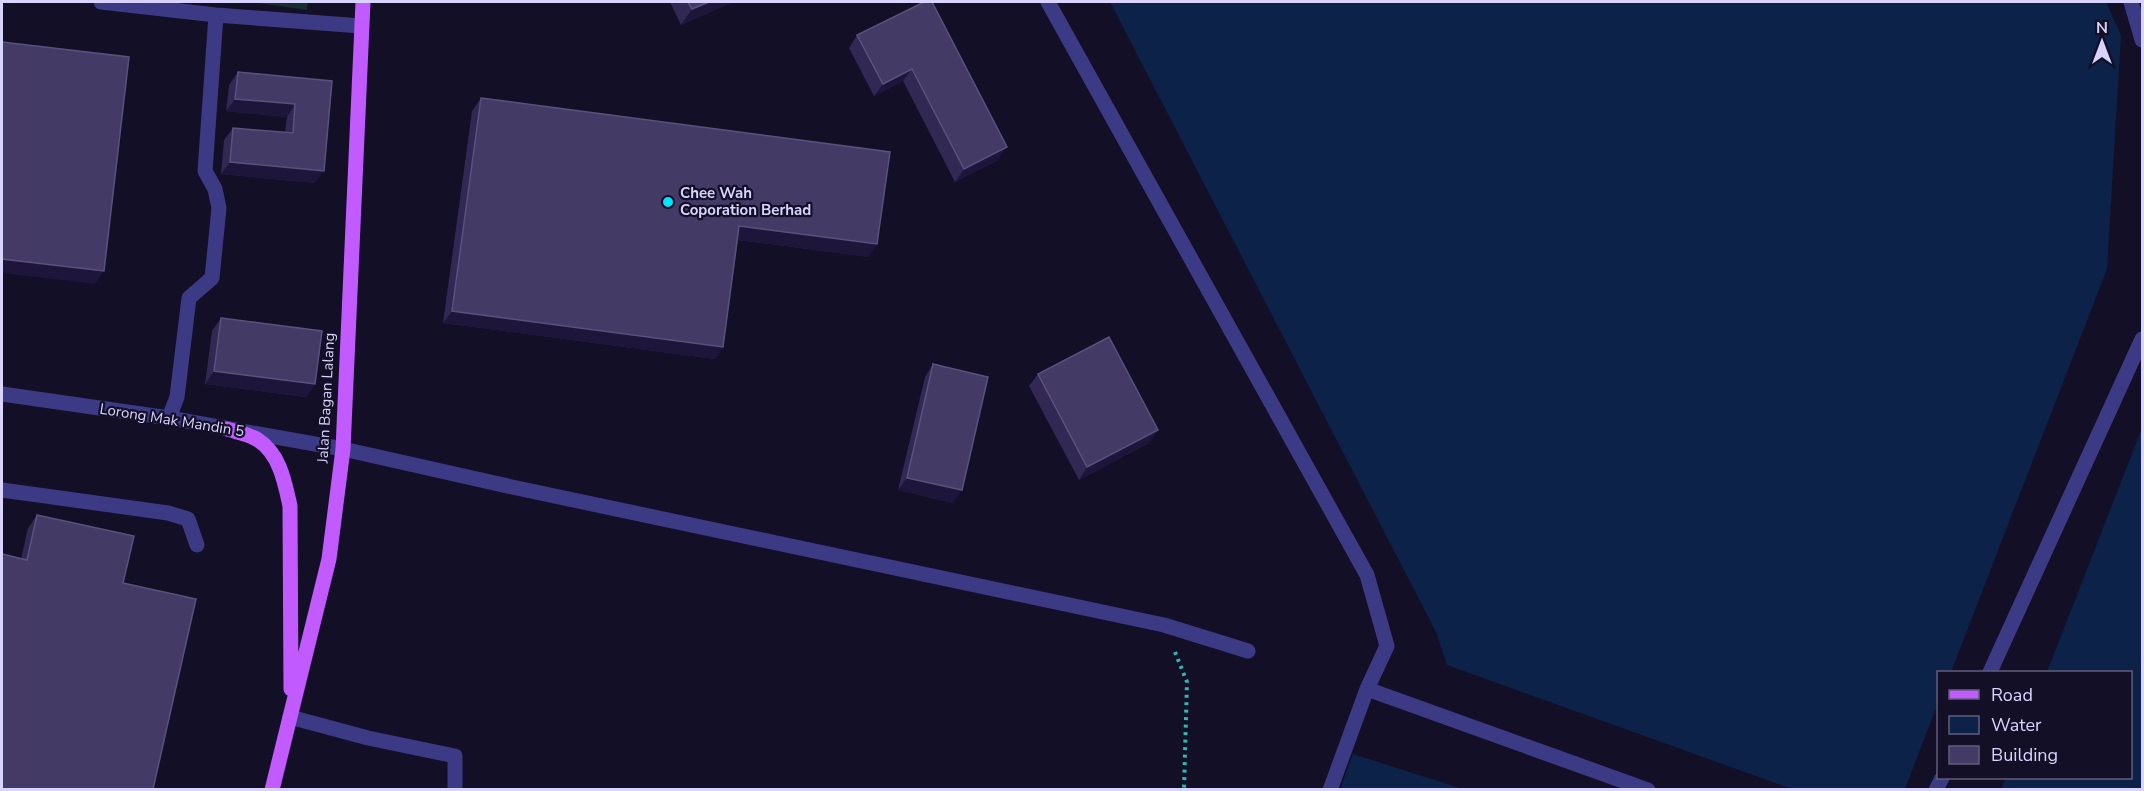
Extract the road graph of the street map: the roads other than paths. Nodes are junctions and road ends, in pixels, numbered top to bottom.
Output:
1 (101, 2) edge
2 (363, 2) edge
3 (1048, 2) edge
4 (2131, 2) edge
5 (216, 15) junction
6 (361, 26) junction
7 (2142, 40) edge
8 (2142, 339) edge
9 (2, 394) edge
10 (169, 418) junction
11 (227, 429) junction
12 (343, 449) junction
13 (2, 490) edge
14 (197, 545) dead end
15 (1248, 651) dead end
16 (1990, 671) edge
17 (1367, 688) junction
18 (291, 715) junction
19 (272, 789) edge
20 (455, 789) edge
21 (1330, 789) edge
22 (1648, 789) edge

1 - 5 street
2 - 6 main road, Jalan Bagan Lalang
3 - 17 street
4 - 7 street
5 - 6 street
5 - 10 street
6 - 12 main road, Jalan Bagan Lalang
8 - 16 street
9 - 10 street, Lorong Mak Mandin 5
10 - 11 street, Lorong Mak Mandin 5
11 - 12 street, Lorong Mak Mandin 5
11 - 18 main road
12 - 15 street, Lorong Mak Mandin 5
12 - 18 main road, Jalan Bagan Lalang
13 - 14 street
17 - 21 street
17 - 22 street
18 - 19 main road, Jalan Bagan Lalang
18 - 20 street

